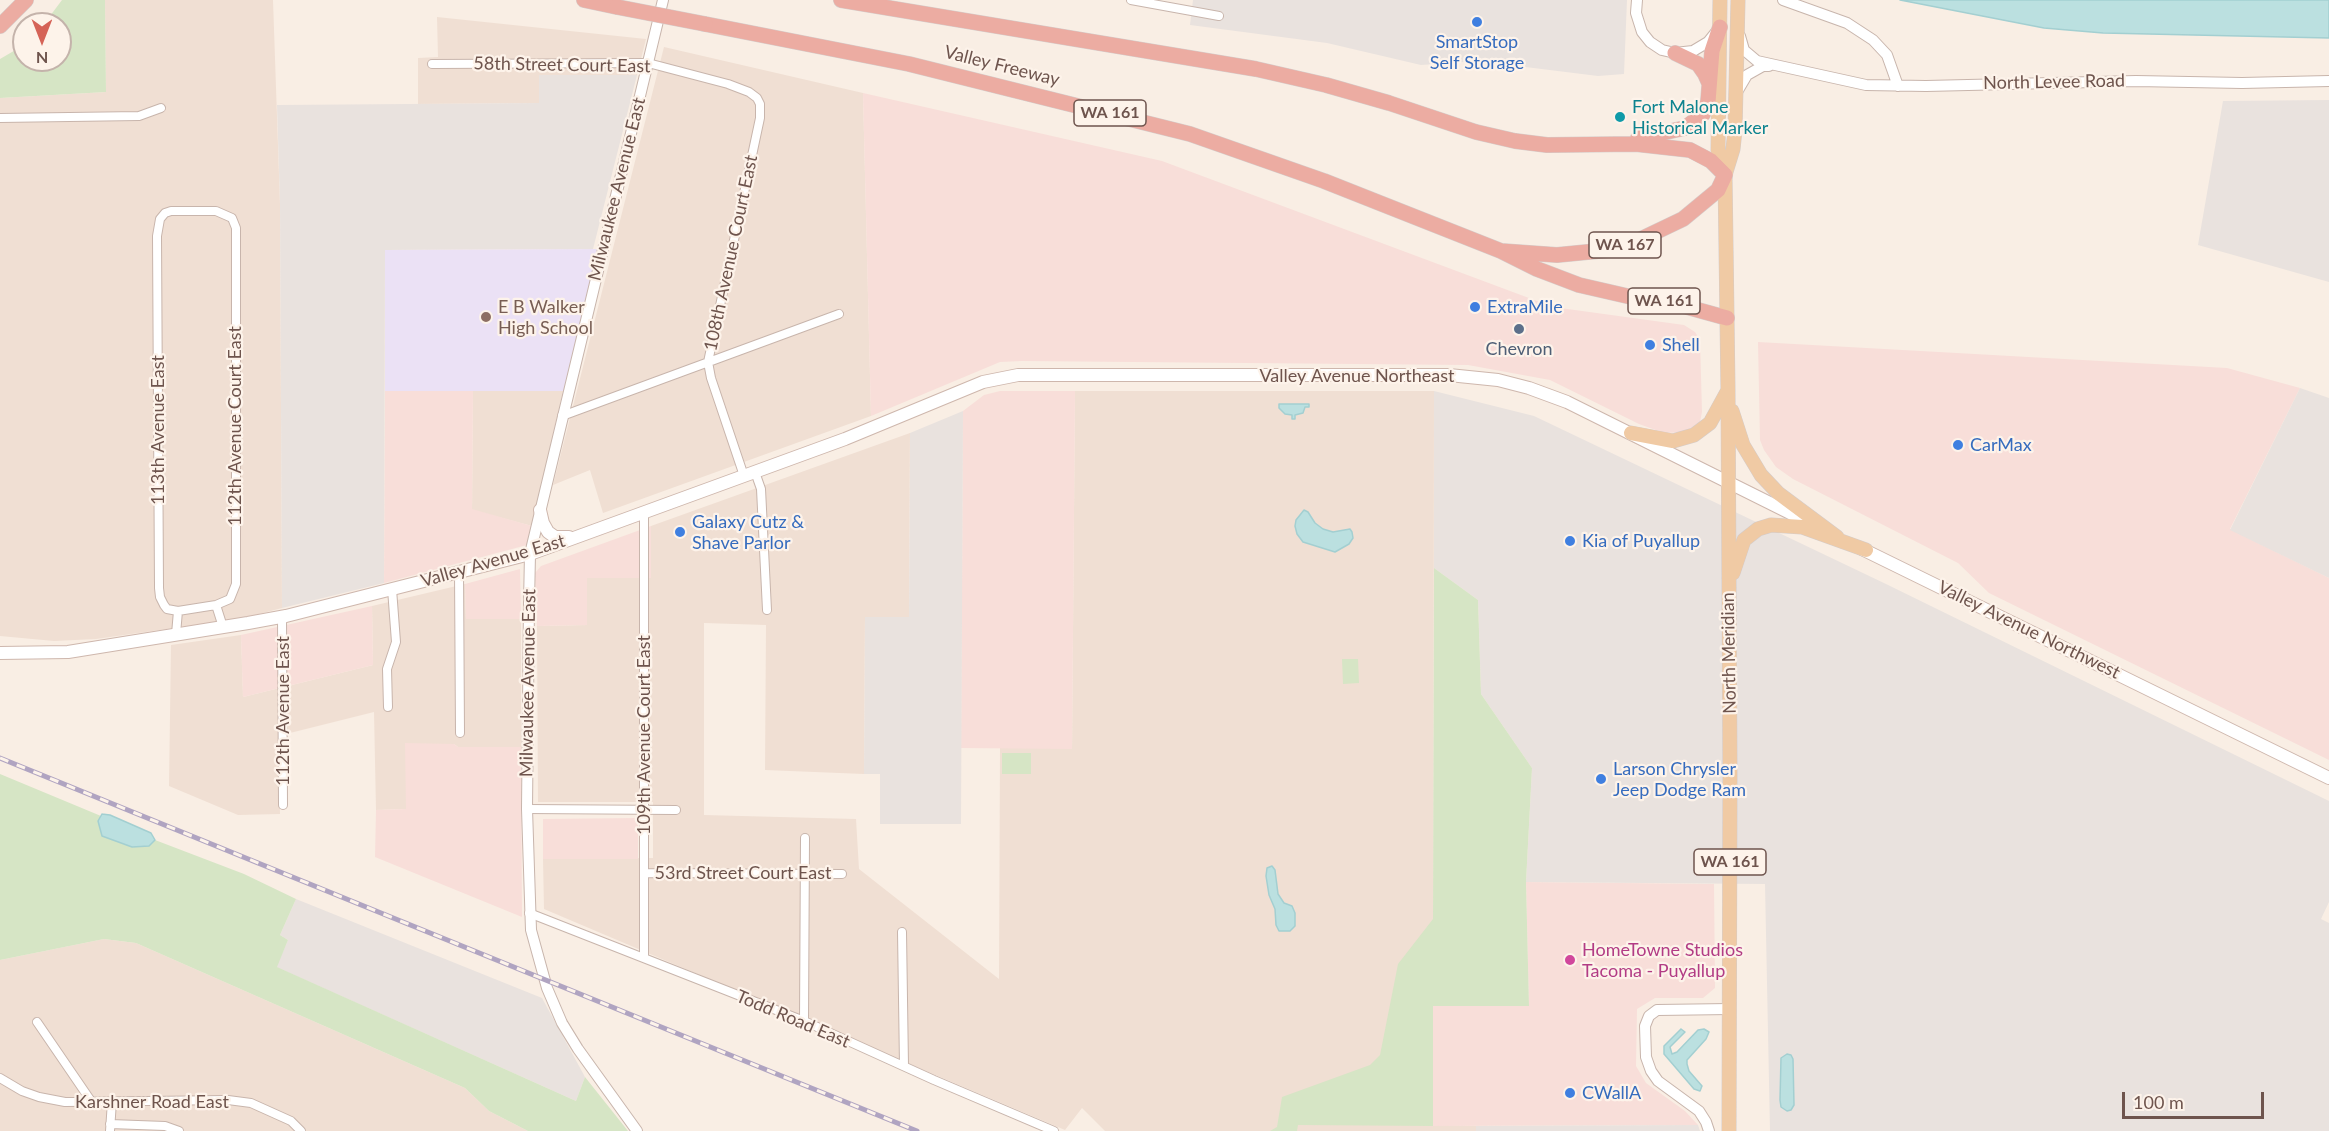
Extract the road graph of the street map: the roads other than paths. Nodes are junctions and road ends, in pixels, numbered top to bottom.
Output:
1 (26, 0) edge
2 (584, 0) edge
3 (663, 0) edge
4 (841, 0) edge
5 (1131, 0) edge
6 (1637, 0) edge
7 (1720, 0) edge
8 (1738, 0) edge
9 (1783, 0) edge
10 (1219, 16) dead end
11 (1720, 24) junction
12 (1738, 24) junction
13 (0, 26) edge
14 (1675, 53) junction
15 (648, 63) junction
16 (432, 64) dead end
17 (1782, 66) junction
18 (2329, 81) edge
19 (1710, 86) junction
20 (1898, 86) junction
21 (1737, 93) junction
22 (757, 98) joint
23 (161, 108) dead end
24 (0, 118) edge
25 (1593, 145) junction
26 (1725, 175) junction
27 (228, 215) joint
28 (1501, 251) junction
29 (839, 314) dead end
30 (1727, 318) junction
31 (708, 362) junction
32 (966, 389) joint
33 (1728, 390) junction
34 (562, 416) junction
35 (1630, 433) junction
36 (749, 474) junction
37 (1727, 483) junction
38 (540, 510) junction
39 (644, 512) junction
40 (579, 536) junction
41 (1837, 537) junction
42 (1866, 550) junction
43 (530, 554) junction
44 (459, 572) junction
45 (392, 589) junction
46 (1728, 593) junction
47 (216, 605) junction
48 (767, 610) dead end
49 (178, 611) junction
50 (282, 617) junction
51 (223, 627) junction
52 (176, 634) junction
53 (0, 653) edge
54 (388, 706) dead end
55 (460, 733) dead end
56 (2329, 778) edge
57 (283, 805) dead end
58 (527, 809) junction
59 (643, 809) junction
60 (676, 810) dead end
61 (805, 838) dead end
62 (644, 873) junction
63 (804, 873) junction
64 (842, 874) dead end
65 (529, 913) junction
66 (902, 932) dead end
67 (644, 958) junction
68 (1730, 1009) junction
69 (804, 1021) junction
70 (37, 1022) dead end
71 (904, 1066) junction
72 (0, 1078) edge
73 (91, 1101) junction
74 (112, 1101) junction
75 (110, 1127) edge
76 (179, 1131) edge
77 (301, 1131) edge
78 (637, 1131) edge
79 (1054, 1131) edge
80 (1708, 1131) edge
81 (1729, 1131) edge

1 - 13 highway
2 - 28 highway, Valley Freeway / WA 161, bridge
3 - 15 street, Milwaukee Avenue East
4 - 25 highway, Valley Freeway
5 - 10 street
6 - 14 street
7 - 11 main road, North Meridian
8 - 12 main road, North Meridian / WA 167
9 - 20 street
11 - 14 street
11 - 19 highway
11 - 26 main road, North Meridian
12 - 17 street, North Levee Road
12 - 21 main road, North Meridian / WA 167
14 - 19 highway
15 - 16 street, 58th Street Court East
15 - 22 street, 58th Street Court East
15 - 34 street, Milwaukee Avenue East
17 - 20 street, North Levee Road
17 - 21 street
18 - 20 street, North Levee Road
19 - 25 highway
21 - 26 main road, North Meridian / WA 167
22 - 31 street, 108th Avenue Court East
23 - 24 street
25 - 26 highway
26 - 28 highway, WA 167
26 - 30 main road, North Meridian / WA 161
27 - 47 street, 112th Avenue Court East
27 - 49 street, 113th Avenue East
28 - 30 highway, WA 161
29 - 31 street
30 - 33 main road, North Meridian / WA 161
31 - 34 street
31 - 36 street, 108th Avenue Court East
32 - 35 main road, Valley Avenue Northeast
32 - 36 main road, Valley Avenue East
33 - 35 main road
33 - 37 main road, North Meridian / WA 161
33 - 41 main road
34 - 38 street, Milwaukee Avenue East
35 - 37 main road, Valley Avenue Northeast
36 - 39 main road, Valley Avenue East
36 - 48 street, 108th Avenue Court East
37 - 41 main road, Valley Avenue Northwest
37 - 46 main road, North Meridian / WA 161
38 - 40 main road
38 - 43 street, Milwaukee Avenue East
39 - 40 main road, Valley Avenue East
39 - 59 street, 109th Avenue Court East
40 - 43 main road, Valley Avenue East
41 - 42 main road, Valley Avenue Northwest
42 - 46 main road
42 - 56 main road, Valley Avenue Northwest
43 - 44 main road, Valley Avenue East
43 - 58 street, Milwaukee Avenue East
44 - 45 main road, Valley Avenue East
44 - 55 street
45 - 50 main road, Valley Avenue East
45 - 54 street
46 - 68 main road, North Meridian / WA 161
47 - 49 street
47 - 51 street
49 - 52 street
50 - 51 main road, Valley Avenue East
50 - 57 street, 112th Avenue East
51 - 52 main road, Valley Avenue East
52 - 53 main road, Valley Avenue East
58 - 59 street
58 - 65 street, Milwaukee Avenue East
59 - 60 street
59 - 62 street, 109th Avenue Court East
61 - 63 street
62 - 63 street, 53rd Street Court East
62 - 67 street, 109th Avenue Court East
63 - 64 street, 53rd Street Court East
63 - 69 street
65 - 67 street, Todd Road East
65 - 78 street, Milwaukee Avenue East
66 - 71 street
67 - 69 street, Todd Road East
68 - 80 street
68 - 81 main road, North Meridian / WA 161
69 - 71 street, Todd Road East
70 - 73 street
71 - 79 street, Todd Road East
72 - 73 street, Karshner Road East
73 - 74 street, Karshner Road East
74 - 75 street
74 - 77 street, Karshner Road East
75 - 76 street

